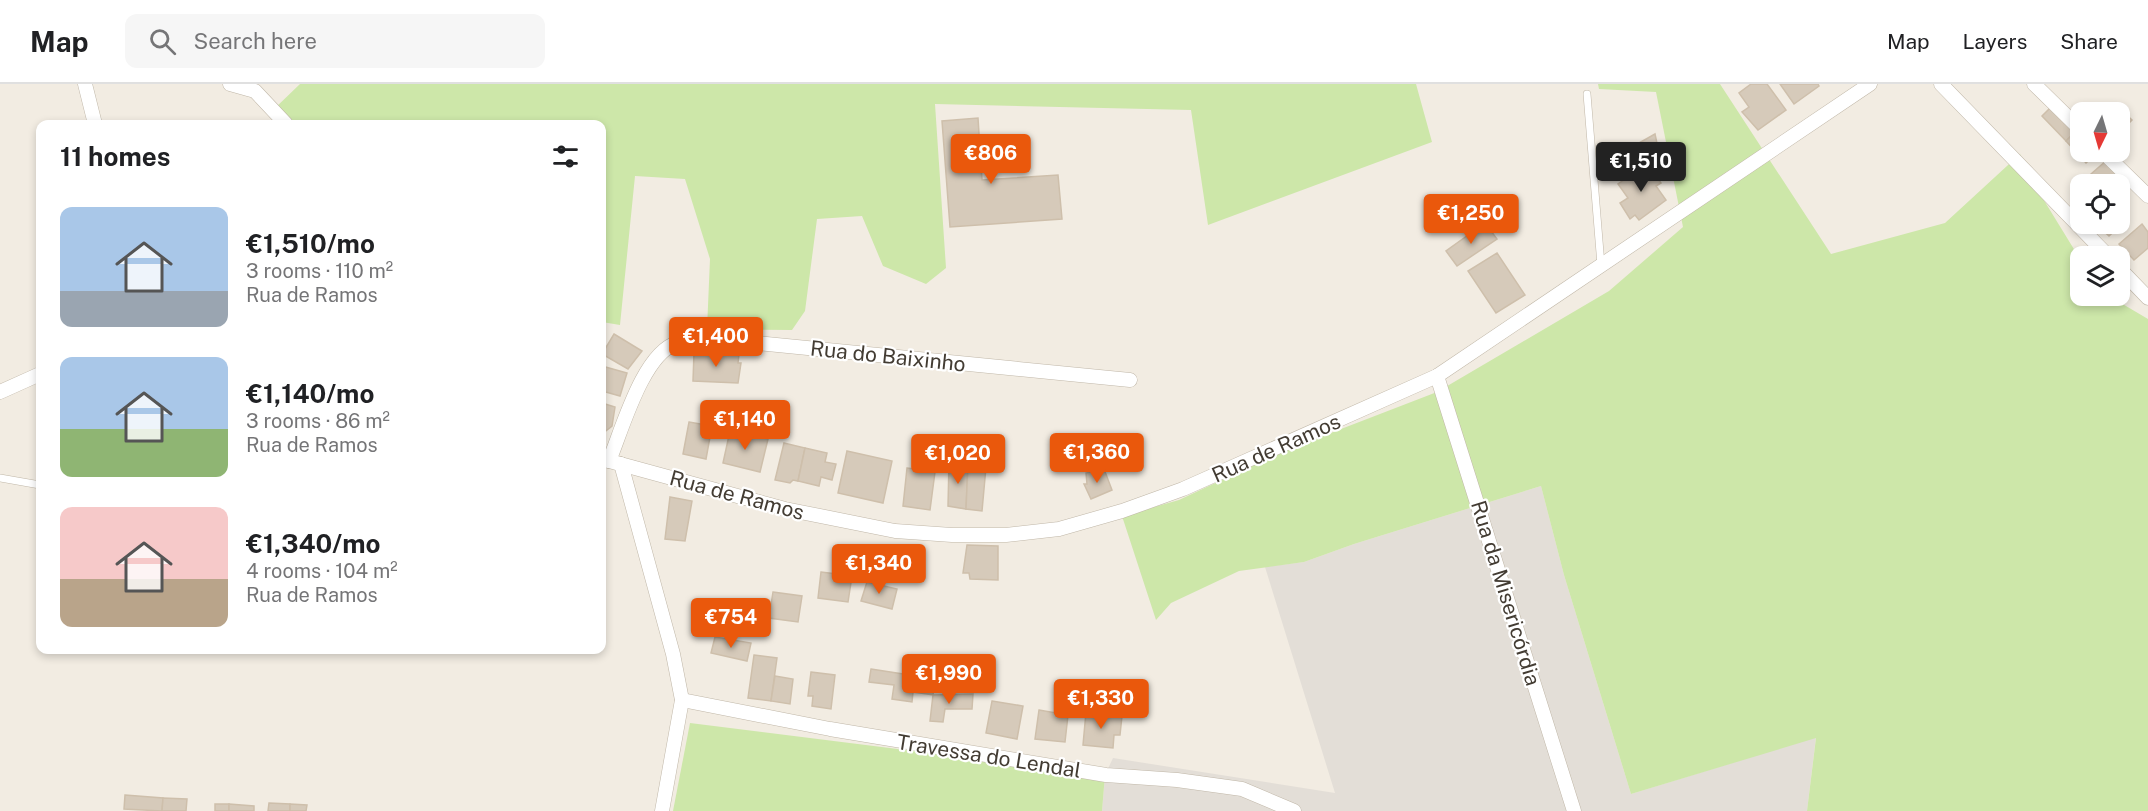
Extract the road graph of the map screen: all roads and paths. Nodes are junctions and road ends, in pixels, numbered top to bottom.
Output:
1 (85, 84) edge
2 (231, 84) edge
3 (1870, 84) edge
4 (1941, 84) edge
5 (2034, 84) edge
6 (1587, 94) dead end
7 (2070, 119) edge
8 (94, 120) edge
9 (282, 120) edge
10 (2113, 162) edge
11 (2148, 196) edge
12 (2098, 246) edge
13 (1601, 265) junction
14 (2130, 279) edge
15 (2148, 298) edge
16 (36, 376) edge
17 (1437, 376) junction
18 (1130, 380) dead end
19 (0, 392) edge
20 (611, 461) edge
21 (0, 478) edge
22 (36, 484) edge
23 (682, 700) junction
24 (662, 811) edge
25 (1294, 811) edge
26 (1574, 811) edge

1 - 8 street
2 - 9 street
3 - 13 street, Rua de Ramos
4 - 12 street
5 - 7 street
6 - 13 lane
10 - 11 street
13 - 17 street, Rua de Ramos
14 - 15 street
16 - 19 street
17 - 20 street, Rua de Ramos
17 - 26 street, Rua da Misericórdia
18 - 20 street, Rua do Baixinho
20 - 23 street
21 - 22 lane
23 - 24 street
23 - 25 street, Travessa do Lendal

